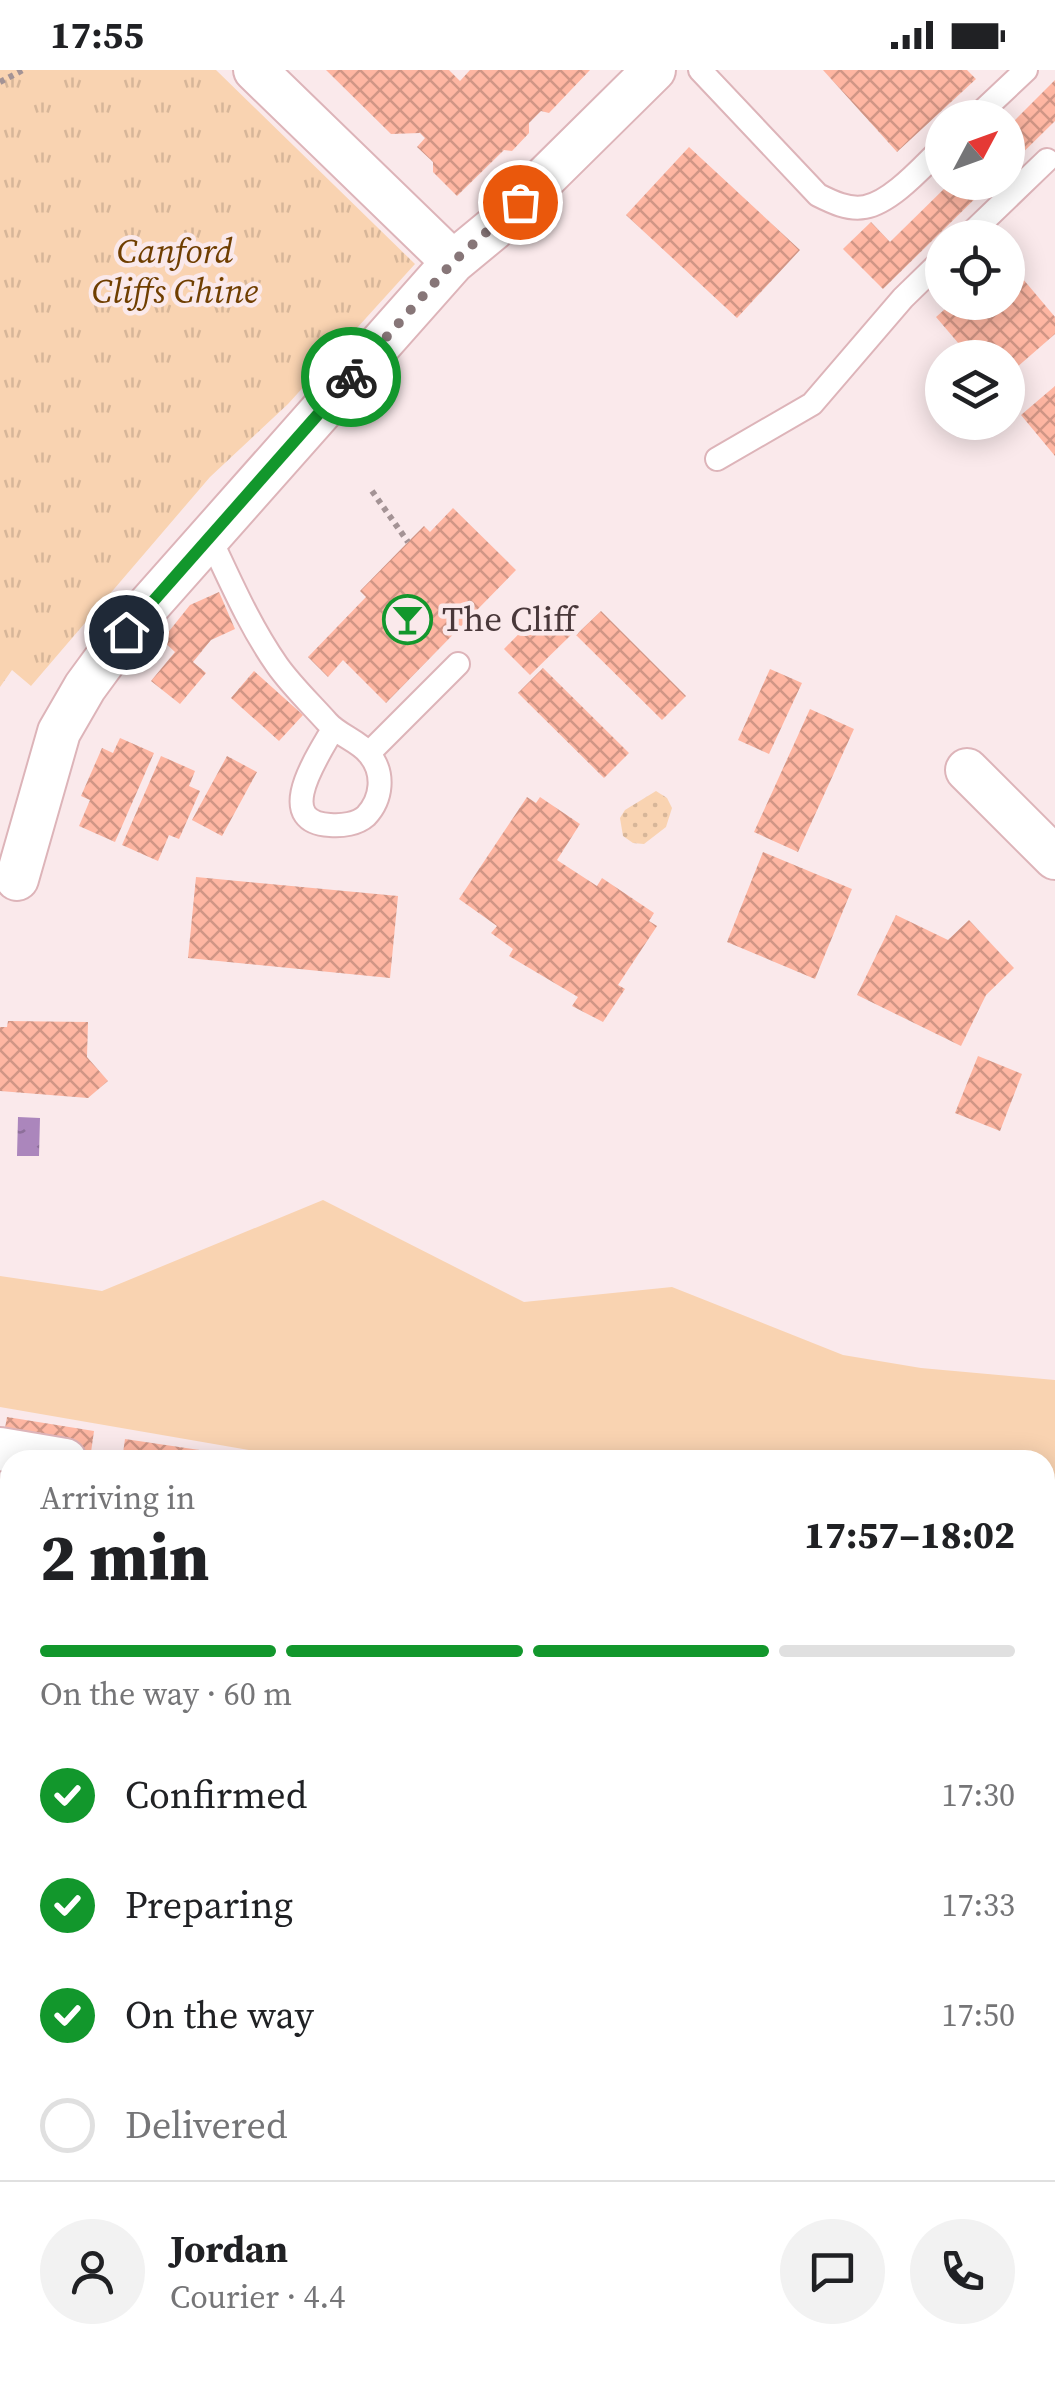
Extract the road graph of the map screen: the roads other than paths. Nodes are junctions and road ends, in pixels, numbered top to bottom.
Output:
1 (255, 70) edge
2 (654, 70) edge
3 (700, 70) edge
4 (1026, 70) edge
5 (994, 100) edge
6 (1046, 160) dead end
7 (925, 164) edge
8 (984, 220) edge
9 (925, 277) edge
10 (446, 279) junction
11 (717, 459) dead end
12 (209, 536) junction
13 (458, 664) dead end
14 (333, 729) junction
15 (369, 753) junction
16 (967, 770) dead end
17 (1055, 858) edge
18 (17, 879) dead end

1 - 10 street
2 - 10 street
3 - 7 lane
4 - 5 lane
6 - 8 lane
9 - 11 lane
10 - 12 street
12 - 14 lane
12 - 18 street
13 - 15 lane
14 - 15 lane
14 - 15 lane
16 - 17 street

